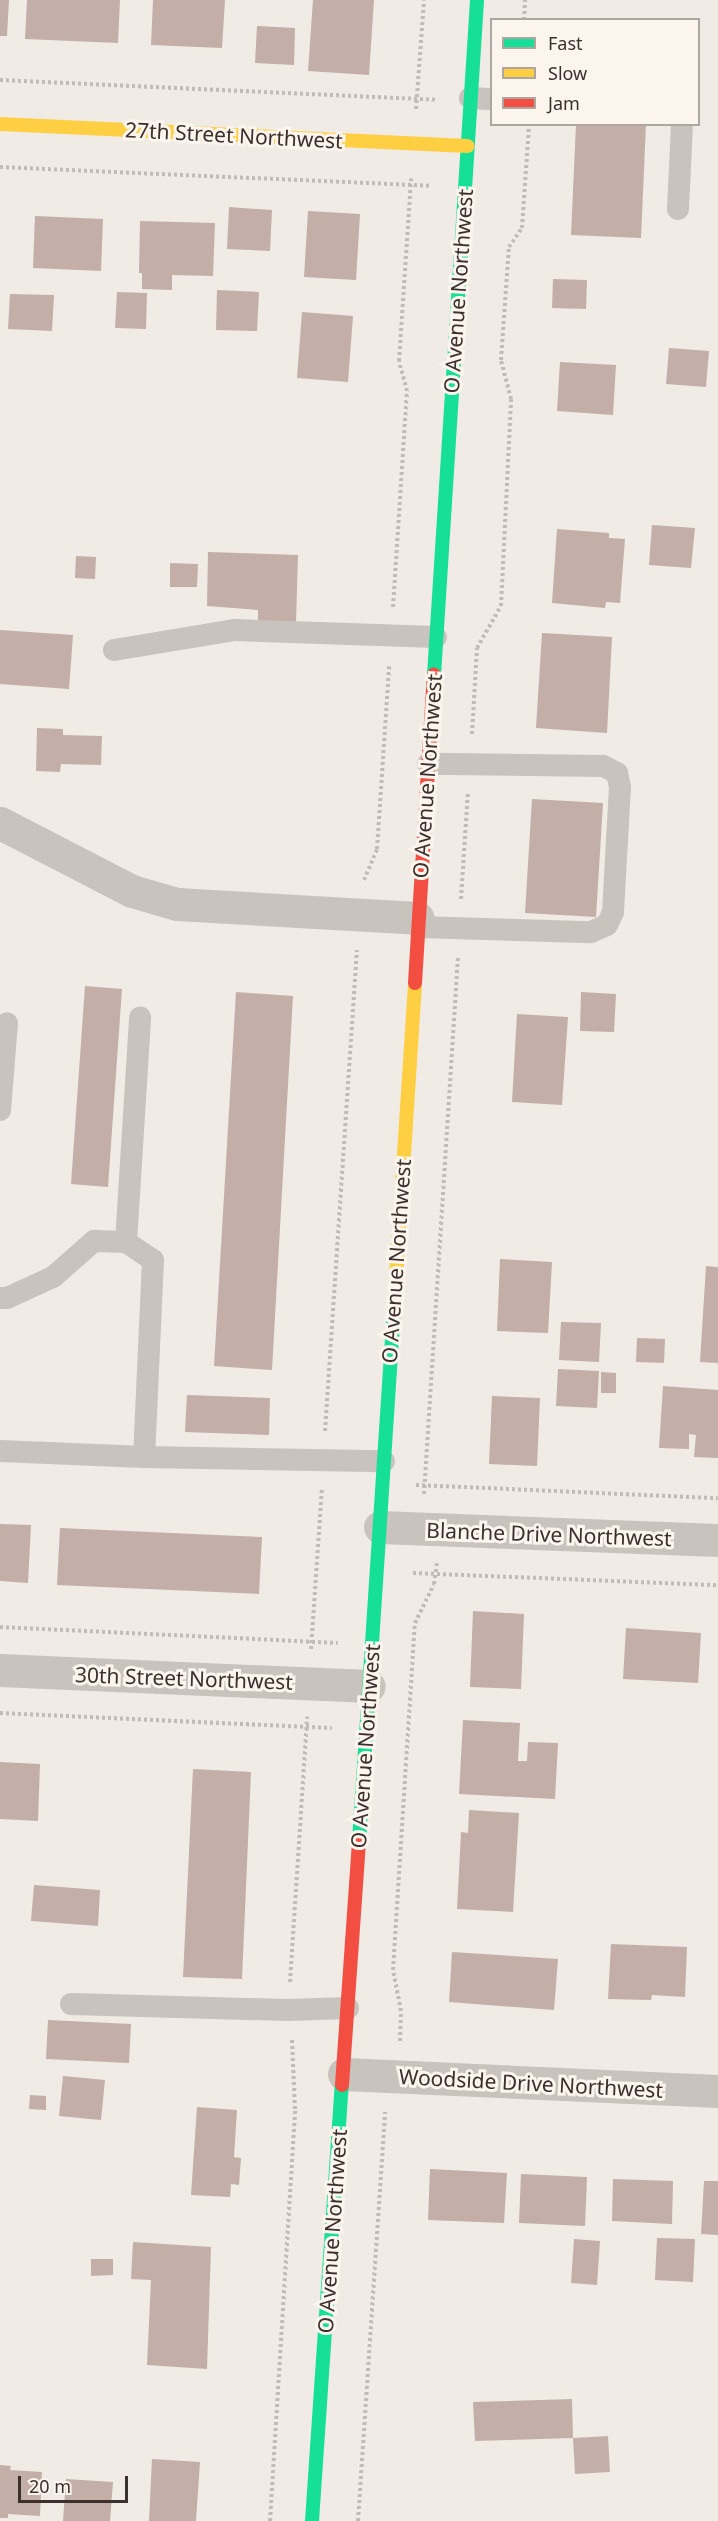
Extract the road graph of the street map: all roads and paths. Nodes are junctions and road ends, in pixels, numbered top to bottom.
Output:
1 (424, 0) edge
2 (477, 0) edge
3 (525, 0) edge
4 (524, 18) edge
5 (0, 80) edge
6 (417, 99) junction
7 (481, 99) edge
8 (441, 100) dead end
9 (416, 118) dead end
10 (0, 124) edge
11 (529, 126) edge
12 (682, 126) edge
13 (467, 146) junction
14 (0, 167) edge
15 (411, 176) dead end
16 (410, 186) junction
17 (435, 186) dead end
18 (678, 209) dead end
19 (391, 635) junction
20 (436, 637) junction
21 (114, 650) dead end
22 (428, 764) junction
23 (470, 765) junction
24 (0, 824) edge
25 (361, 889) dead end
26 (418, 923) junction
27 (459, 927) junction
28 (357, 949) dead end
29 (140, 1017) dead end
30 (7, 1023) dead end
31 (0, 1110) edge
32 (126, 1242) junction
33 (0, 1298) edge
34 (0, 1451) edge
35 (144, 1457) junction
36 (324, 1460) junction
37 (384, 1461) junction
38 (382, 1484) junction
39 (424, 1486) junction
40 (718, 1498) edge
41 (423, 1504) dead end
42 (380, 1527) junction
43 (718, 1540) edge
44 (438, 1552) dead end
45 (376, 1571) junction
46 (436, 1573) junction
47 (718, 1585) edge
48 (0, 1627) edge
49 (312, 1641) junction
50 (371, 1645) junction
51 (311, 1652) dead end
52 (0, 1670) edge
53 (369, 1686) junction
54 (308, 1707) dead end
55 (0, 1713) edge
56 (306, 1727) junction
57 (366, 1731) junction
58 (71, 2004) dead end
59 (348, 2008) junction
60 (288, 2010) junction
61 (399, 2050) dead end
62 (344, 2074) junction
63 (718, 2091) edge
64 (385, 2106) dead end
65 (270, 2521) edge
66 (312, 2521) edge
67 (358, 2521) edge

1 - 6 path
2 - 7 street, O Avenue Northwest
3 - 4 path
5 - 6 path
6 - 8 path
6 - 9 path
7 - 13 street, O Avenue Northwest
10 - 13 street, 27th Street Northwest
11 - 23 path
12 - 18 lane
13 - 20 street, O Avenue Northwest
14 - 16 path
15 - 16 path
16 - 17 path
16 - 19 path
19 - 20 lane
19 - 21 lane
19 - 25 path
20 - 22 street, O Avenue Northwest
22 - 23 lane
22 - 26 street, O Avenue Northwest
23 - 27 path
23 - 27 lane
24 - 26 street
26 - 27 lane
26 - 37 street, O Avenue Northwest
27 - 39 path
28 - 36 path
29 - 32 lane
30 - 31 lane
32 - 33 lane
32 - 35 lane
34 - 35 lane
35 - 36 lane
36 - 37 lane
36 - 49 path
37 - 38 street, O Avenue Northwest
38 - 39 path
38 - 42 street, O Avenue Northwest
39 - 40 path
39 - 41 path
42 - 43 street, Blanche Drive Northwest
42 - 45 street, O Avenue Northwest
44 - 46 path
45 - 46 path
45 - 50 street, O Avenue Northwest
46 - 47 path
46 - 61 path
48 - 49 path
49 - 50 path
49 - 51 path
50 - 53 street, O Avenue Northwest
52 - 53 street, 30th Street Northwest
53 - 57 street, O Avenue Northwest
54 - 56 path
55 - 56 path
56 - 57 path
56 - 60 path
57 - 59 street, O Avenue Northwest
58 - 60 lane
59 - 60 lane
59 - 62 street, O Avenue Northwest
60 - 65 path
62 - 63 street, Woodside Drive Northwest
62 - 66 street, O Avenue Northwest
64 - 67 path

